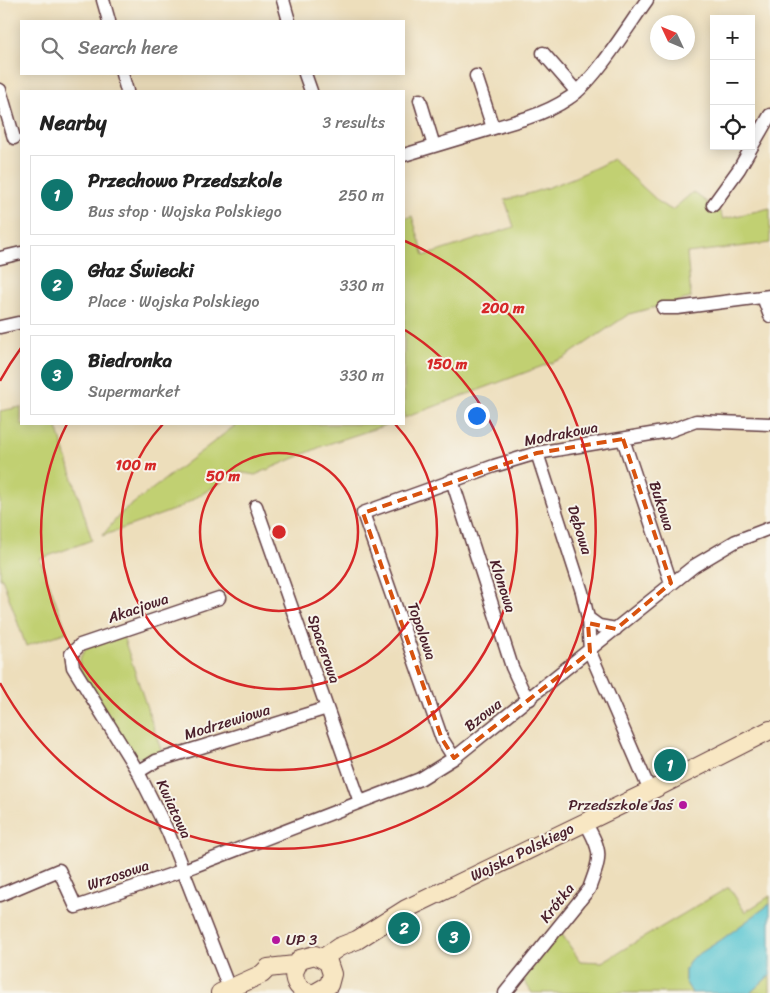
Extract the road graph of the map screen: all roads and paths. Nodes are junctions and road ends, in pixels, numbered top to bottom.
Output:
1 (103, 0) edge
2 (283, 0) edge
3 (647, 0) edge
4 (108, 20) edge
5 (290, 20) edge
6 (543, 53) dead end
7 (122, 75) edge
8 (305, 75) edge
9 (476, 76) dead end
10 (0, 90) edge
11 (127, 90) edge
12 (311, 90) edge
13 (577, 92) junction
14 (420, 100) dead end
15 (770, 116) edge
16 (493, 128) junction
17 (14, 138) dead end
18 (434, 146) junction
19 (405, 155) edge
20 (713, 205) dead end
21 (20, 253) edge
22 (0, 258) edge
23 (766, 296) edge
24 (663, 308) dead end
25 (770, 316) edge
26 (18, 323) dead end
27 (0, 327) edge
28 (770, 424) edge
29 (623, 439) junction
30 (537, 453) junction
31 (452, 480) junction
32 (256, 506) dead end
33 (363, 512) joint
34 (770, 528) edge
35 (671, 583) junction
36 (219, 598) dead end
37 (588, 618) junction
38 (616, 629) junction
39 (590, 652) junction
40 (71, 654) joint
41 (530, 698) junction
42 (327, 708) junction
43 (770, 730) edge
44 (454, 758) junction
45 (138, 772) junction
46 (650, 791) junction
47 (360, 802) junction
48 (585, 822) junction
49 (184, 870) junction
50 (0, 895) edge
51 (327, 963) junction
52 (303, 986) edge
53 (225, 991) edge
54 (504, 993) edge

1 - 4 street
2 - 5 street
3 - 13 street
6 - 13 street
7 - 11 street
8 - 12 street
9 - 16 street
10 - 17 street
13 - 16 street
14 - 18 street
15 - 20 street
16 - 18 street
18 - 19 street
21 - 22 street
23 - 24 street
23 - 25 street
26 - 27 street
28 - 29 street, Modrakowa
29 - 30 street, Modrakowa
29 - 35 street, Bukowa
30 - 31 street, Modrakowa
30 - 37 street, Dębowa
31 - 33 street, Modrakowa
31 - 41 street, Klonowa
32 - 42 street, Spacerowa
33 - 44 street, Topolowa
34 - 35 street, Bzowa
35 - 38 street, Bzowa
36 - 40 street, Akacjowa
37 - 38 street
37 - 39 street, Dębowa
38 - 39 street, Bzowa
39 - 41 street, Bzowa
39 - 46 street, Dębowa
40 - 45 street, Kwiatowa
41 - 44 street, Bzowa
42 - 45 street, Modrzewiowa
42 - 47 street, Spacerowa
43 - 46 street, Wojska Polskiego
44 - 47 street, Bzowa
45 - 49 street, Kwiatowa
46 - 48 street, Wojska Polskiego
47 - 49 street, Bzowa
48 - 51 street, Wojska Polskiego
48 - 54 street, Krótka
49 - 50 street, Wrzosowa
49 - 53 street, Kwiatowa
51 - 52 street, Wojska Polskiego
51 - 52 street
52 - 53 street

